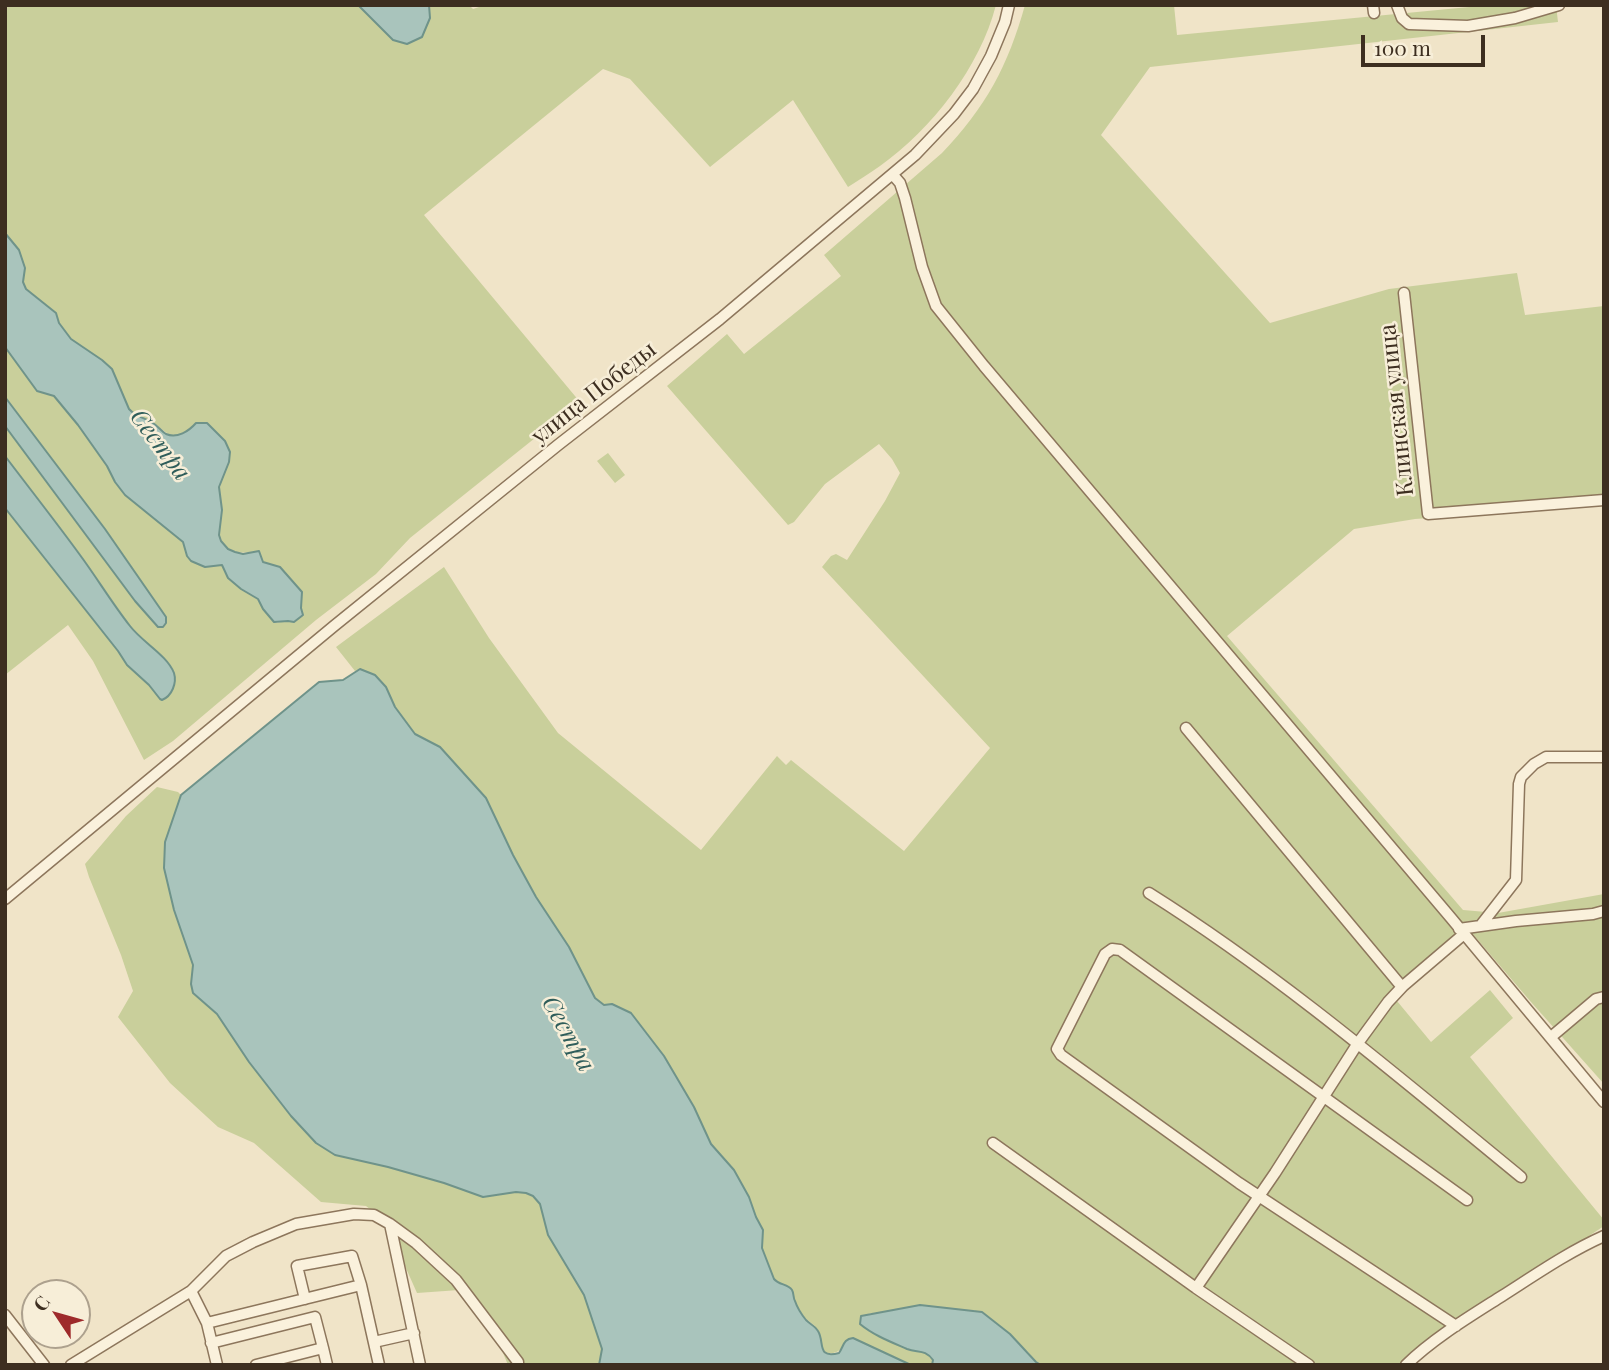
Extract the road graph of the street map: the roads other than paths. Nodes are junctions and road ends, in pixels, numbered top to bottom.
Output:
1 (1009, 5) edge
2 (1397, 5) edge
3 (1559, 5) edge
4 (893, 175) junction
5 (1405, 293) dead end
6 (1604, 500) edge
7 (1185, 728) dead end
8 (1604, 757) edge
9 (1149, 892) dead end
10 (5, 899) edge
11 (1604, 911) edge
12 (1481, 925) junction
13 (1461, 931) junction
14 (1402, 987) junction
15 (1604, 997) edge
16 (1551, 1037) junction
17 (1358, 1043) junction
18 (1324, 1096) junction
19 (1604, 1101) edge
20 (993, 1143) dead end
21 (1521, 1177) dead end
22 (1259, 1196) junction
23 (1467, 1200) dead end
24 (390, 1224) junction
25 (1604, 1236) edge
26 (361, 1285) junction
27 (1196, 1288) junction
28 (191, 1291) junction
29 (306, 1299) junction
30 (5, 1315) edge
31 (207, 1323) junction
32 (1455, 1326) junction
33 (414, 1333) junction
34 (374, 1342) junction
35 (212, 1343) junction
36 (323, 1348) junction
37 (44, 1365) edge
38 (71, 1365) edge
39 (217, 1365) edge
40 (256, 1365) edge
41 (327, 1365) edge
42 (379, 1365) edge
43 (420, 1365) edge
44 (517, 1365) edge
45 (1309, 1365) edge
46 (1406, 1365) edge

1 - 4 street, улица Победы
2 - 3 street
4 - 10 street, улица Победы
4 - 13 street
5 - 6 street, Клинская улица
7 - 14 street
8 - 12 street
9 - 17 street
11 - 12 street
12 - 13 street
13 - 14 street
13 - 16 street
14 - 17 street
15 - 16 street
16 - 19 street
17 - 18 street
17 - 21 street
18 - 22 street
18 - 22 street
18 - 23 street
20 - 27 street
22 - 27 street
22 - 32 street
24 - 28 street
24 - 33 street
24 - 44 street
25 - 32 street
26 - 29 street
26 - 29 street
26 - 34 street
27 - 45 street
28 - 31 street
28 - 38 street
29 - 31 street
30 - 37 street
31 - 35 street
32 - 46 street
33 - 34 street
33 - 43 street
34 - 42 street
35 - 36 street
35 - 39 street
36 - 40 street
36 - 41 street

